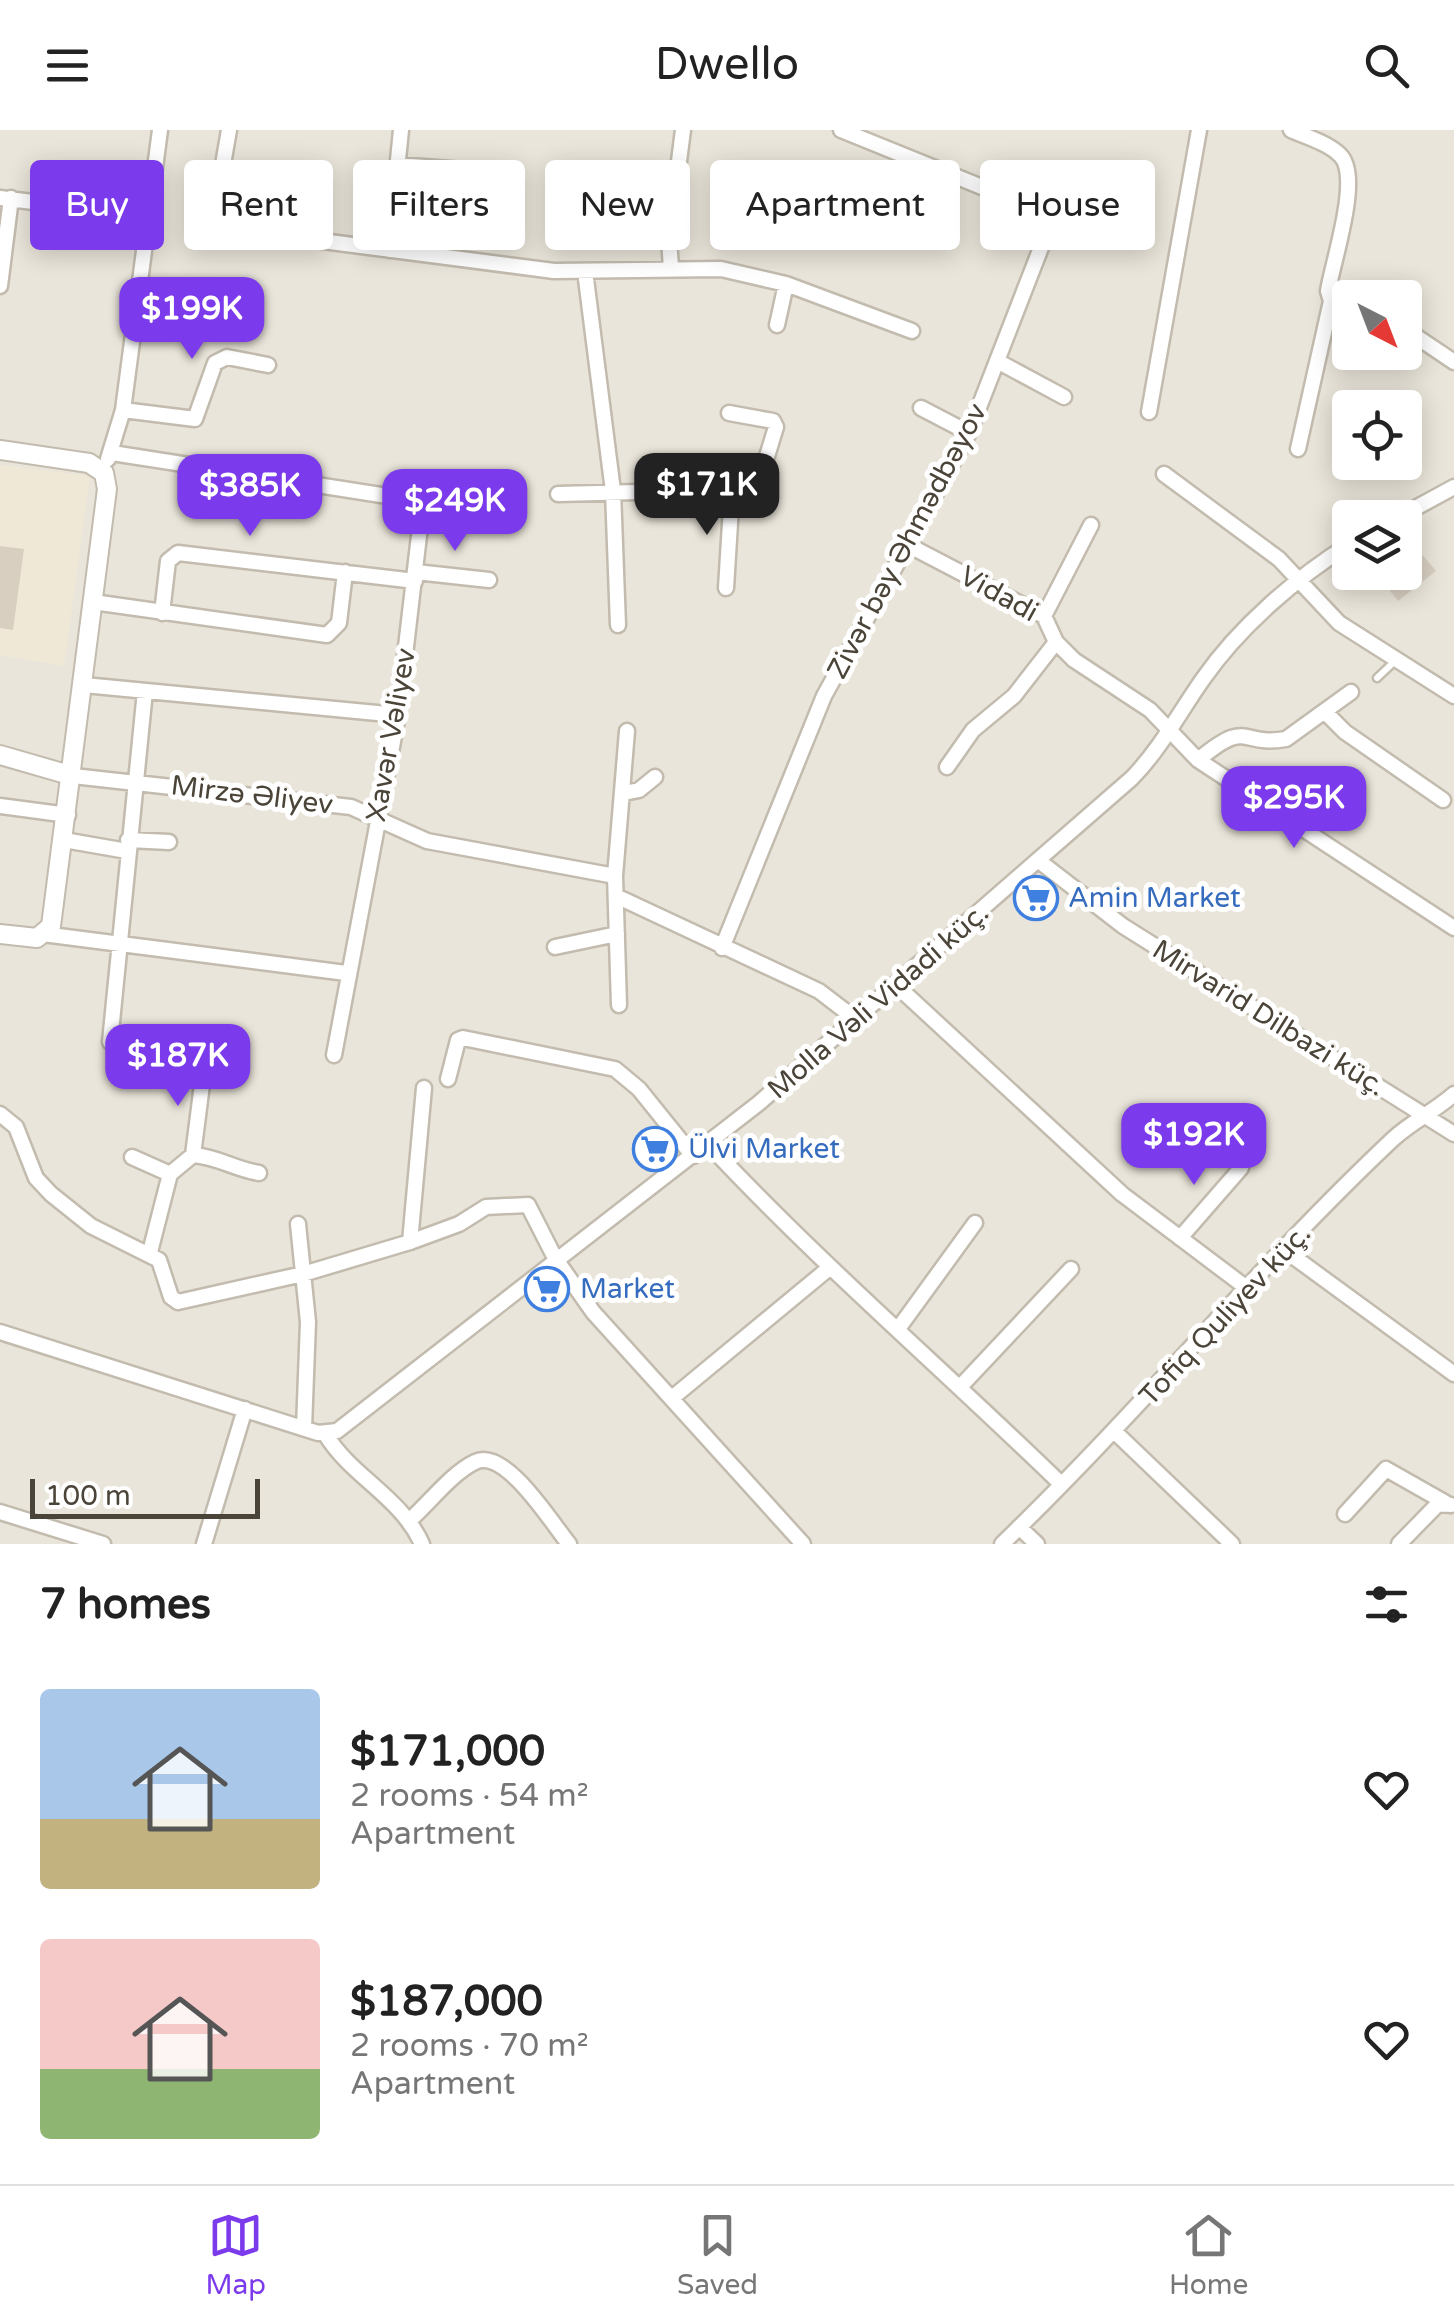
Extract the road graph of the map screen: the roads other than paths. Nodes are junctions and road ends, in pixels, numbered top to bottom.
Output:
1 (160, 130) edge
2 (229, 130) edge
3 (402, 130) edge
4 (683, 130) edge
5 (841, 130) edge
6 (1200, 130) edge
7 (1291, 130) edge
8 (155, 160) edge
9 (399, 160) edge
10 (6, 198) edge
11 (353, 245) edge
12 (143, 250) edge
13 (389, 250) edge
14 (671, 268) junction
15 (584, 271) junction
16 (786, 284) junction
17 (0, 286) edge
18 (1331, 301) joint
19 (777, 325) dead end
20 (912, 331) dead end
21 (1422, 341) edge
22 (999, 362) junction
23 (1454, 362) edge
24 (268, 364) dead end
25 (1064, 397) dead end
26 (922, 408) dead end
27 (123, 410) junction
28 (1150, 412) dead end
29 (729, 413) dead end
30 (969, 433) junction
31 (1298, 449) dead end
32 (0, 450) edge
33 (106, 461) junction
34 (1164, 474) dead end
35 (1454, 487) edge
36 (732, 491) junction
37 (613, 492) junction
38 (558, 494) dead end
39 (1422, 504) edge
40 (1092, 525) dead end
41 (906, 544) junction
42 (1332, 557) edge
43 (345, 572) junction
44 (416, 576) junction
45 (488, 580) dead end
46 (1299, 582) junction
47 (726, 588) dead end
48 (93, 602) junction
49 (162, 613) junction
50 (1044, 616) junction
51 (618, 625) dead end
52 (1056, 642) junction
53 (1397, 659) junction
54 (1377, 678) dead end
55 (84, 685) junction
56 (145, 691) junction
57 (1351, 692) dead end
58 (1454, 696) edge
59 (1326, 713) junction
60 (398, 714) junction
61 (627, 731) dead end
62 (1171, 731) junction
63 (0, 755) edge
64 (1198, 760) junction
65 (947, 768) dead end
66 (73, 776) junction
67 (655, 777) dead end
68 (136, 780) junction
69 (624, 793) junction
70 (1444, 800) dead end
71 (0, 806) edge
72 (68, 815) junction
73 (378, 820) junction
74 (64, 840) junction
75 (169, 842) dead end
76 (127, 845) junction
77 (1038, 861) junction
78 (615, 876) junction
79 (616, 896) junction
80 (1454, 928) edge
81 (0, 934) edge
82 (44, 934) junction
83 (618, 934) junction
84 (118, 946) junction
85 (555, 947) dead end
86 (722, 948) junction
87 (346, 973) junction
88 (897, 986) junction
89 (619, 1005) dead end
90 (857, 1020) junction
91 (110, 1042) dead end
92 (334, 1055) dead end
93 (205, 1061) dead end
94 (448, 1079) dead end
95 (424, 1088) dead end
96 (1454, 1094) edge
97 (0, 1114) edge
98 (1425, 1116) junction
99 (1454, 1134) edge
100 (708, 1144) junction
101 (193, 1154) junction
102 (693, 1156) junction
103 (132, 1157) dead end
104 (1241, 1168) dead end
105 (260, 1173) dead end
106 (170, 1174) junction
107 (976, 1223) dead end
108 (298, 1224) dead end
109 (1180, 1238) junction
110 (410, 1242) junction
111 (1283, 1249) junction
112 (150, 1252) junction
113 (555, 1258) junction
114 (828, 1269) junction
115 (1071, 1269) dead end
116 (304, 1274) junction
117 (1248, 1290) junction
118 (898, 1329) junction
119 (0, 1332) edge
120 (1454, 1374) edge
121 (960, 1387) junction
122 (672, 1398) junction
123 (245, 1409) junction
124 (304, 1428) junction
125 (1115, 1432) junction
126 (326, 1435) junction
127 (1061, 1484) junction
128 (1450, 1505) edge
129 (0, 1512) edge
130 (1345, 1514) dead end
131 (411, 1519) junction
132 (1019, 1527) junction
133 (70, 1539) edge
134 (104, 1544) edge
135 (204, 1544) edge
136 (422, 1544) edge
137 (569, 1544) edge
138 (803, 1544) edge
139 (1002, 1544) edge
140 (1037, 1544) edge
141 (1232, 1544) edge
142 (1399, 1544) edge

1 - 8 street
2 - 11 street
3 - 9 street
4 - 14 street
5 - 22 street, Zivər bəy Əhmədbəyov
6 - 28 street
7 - 18 street
10 - 17 street
12 - 27 street
13 - 15 street
14 - 15 street
14 - 16 street
15 - 37 street
16 - 19 street
16 - 20 street
18 - 31 street
21 - 23 street
22 - 25 street
22 - 30 street, Zivər bəy Əhmədbəyov
24 - 27 street
26 - 30 street
27 - 33 street
29 - 36 street
30 - 41 street, Zivər bəy Əhmədbəyov
32 - 33 street
33 - 44 street, Xavər Vəliyev
33 - 48 street
34 - 46 street
35 - 39 street
36 - 37 street
36 - 47 street
37 - 38 street
37 - 51 street
40 - 50 street
41 - 50 street, Vidadi
41 - 86 street, Zivər bəy Əhmədbəyov
42 - 46 street, Molla Vəli Vidadi küç.
43 - 44 street
43 - 49 street
43 - 49 street
44 - 45 street
44 - 60 street, Xavər Vəliyev
46 - 53 street
46 - 62 street, Molla Vəli Vidadi küç.
48 - 49 street
48 - 55 street
50 - 52 street, Vidadi
52 - 62 street, Vidadi
52 - 65 street
53 - 54 lane
53 - 58 street
55 - 56 street
55 - 66 street
56 - 60 street
56 - 68 street
57 - 59 street
59 - 64 street
59 - 70 street
60 - 73 street, Xavər Vəliyev
61 - 69 street
62 - 64 street, Vidadi
62 - 77 street, Molla Vəli Vidadi küç.
63 - 66 street, Mirzə Əliyev
64 - 80 street, Vidadi
66 - 68 street, Mirzə Əliyev
66 - 72 street
67 - 69 street
68 - 73 street, Mirzə Əliyev
68 - 76 street
69 - 78 street
71 - 72 street
72 - 74 street
73 - 78 street, Mirzə Əliyev
73 - 87 street, Xavər Vəliyev
74 - 76 street
74 - 82 street
75 - 76 street
76 - 84 street
77 - 88 street, Molla Vəli Vidadi küç.
77 - 98 street, Mirvarid Dilbazi küç.
78 - 79 street
79 - 83 street
79 - 86 street
81 - 82 street
82 - 84 street
83 - 85 street
83 - 89 street
84 - 87 street
84 - 91 street
86 - 90 street
87 - 92 street, Xavər Vəliyev
88 - 90 street, Molla Vəli Vidadi küç.
88 - 109 street
90 - 100 street, Molla Vəli Vidadi küç.
93 - 101 street
94 - 102 street
95 - 110 street
96 - 98 street, Tofiq Quliyev küç.
97 - 112 street
98 - 99 street, Mirvarid Dilbazi küç.
98 - 111 street, Tofiq Quliyev küç.
100 - 102 street, Molla Vəli Vidadi küç.
100 - 114 street
101 - 105 street
101 - 106 street
102 - 113 street, Molla Vəli Vidadi küç.
103 - 106 street
104 - 109 street
106 - 112 street
107 - 118 street
108 - 116 street
109 - 117 street
110 - 113 street
110 - 116 street
111 - 117 street, Tofiq Quliyev küç.
111 - 120 street
112 - 116 street
113 - 122 street
113 - 126 street, Molla Vəli Vidadi küç.
114 - 118 street
114 - 122 street
115 - 121 street
116 - 124 street
117 - 125 street, Tofiq Quliyev küç.
118 - 121 street
119 - 123 street
121 - 127 street
122 - 138 street
123 - 124 street
123 - 135 street
124 - 126 street
125 - 127 street, Tofiq Quliyev küç.
125 - 141 street
126 - 131 street
127 - 132 street, Tofiq Quliyev küç.
128 - 130 street
128 - 142 street
129 - 133 street
131 - 136 street
131 - 137 street
132 - 139 street, Tofiq Quliyev küç.
132 - 140 street
133 - 134 street

